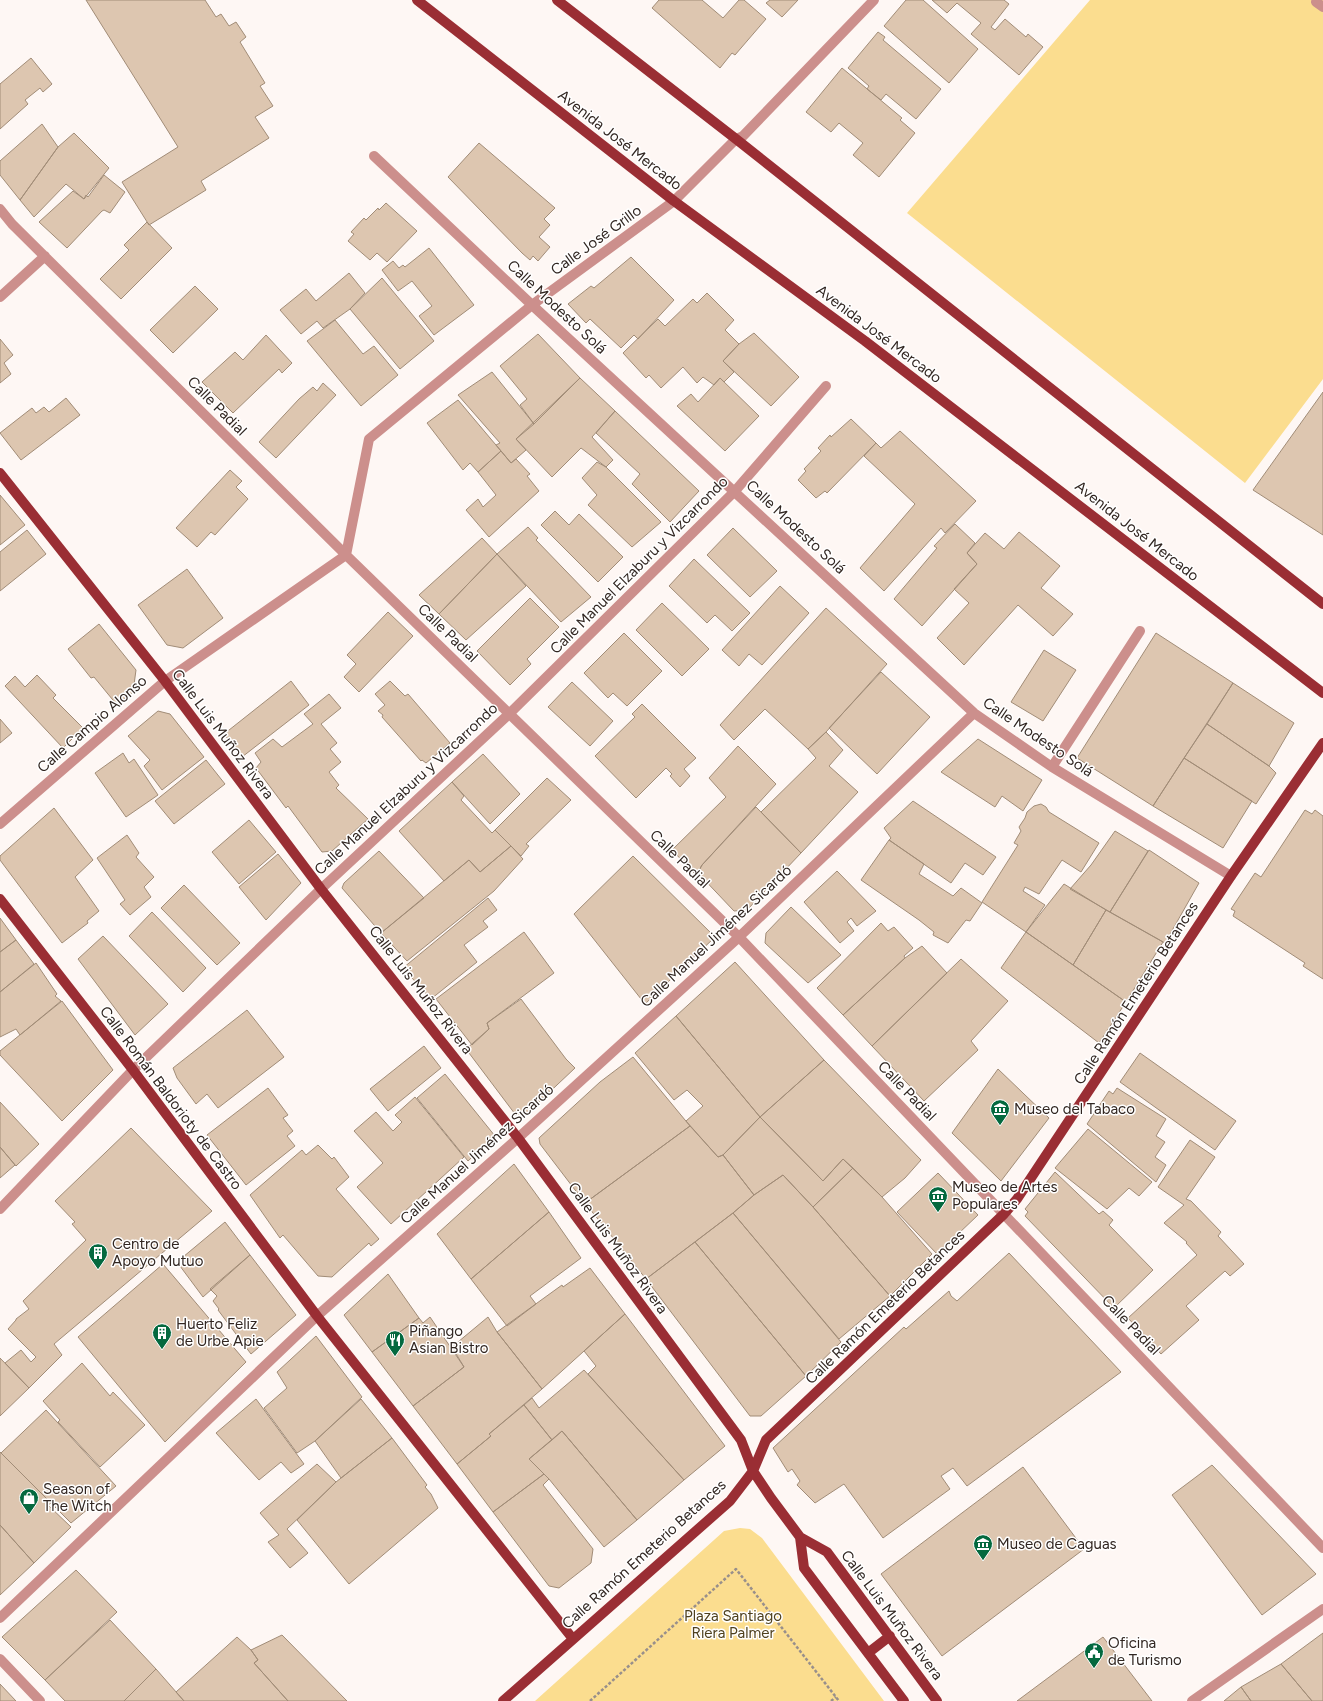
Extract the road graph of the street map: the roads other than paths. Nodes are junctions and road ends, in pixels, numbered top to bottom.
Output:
1 (417, 0) edge
2 (557, 0) edge
3 (874, 0) edge
4 (736, 139) junction
5 (374, 156) dead end
6 (674, 201) junction
7 (0, 209) edge
8 (45, 256) junction
9 (0, 297) edge
10 (532, 305) junction
11 (826, 386) dead end
12 (0, 473) edge
13 (735, 491) junction
14 (346, 555) junction
15 (1323, 604) edge
16 (1140, 631) dead end
17 (165, 681) junction
18 (1323, 693) edge
19 (974, 713) junction
20 (509, 714) junction
21 (1323, 743) edge
22 (1052, 767) junction
23 (0, 824) edge
24 (1231, 876) junction
25 (321, 889) junction
26 (0, 899) edge
27 (739, 937) junction
28 (133, 1070) junction
29 (518, 1138) junction
30 (0, 1209) edge
31 (1004, 1214) junction
32 (317, 1316) junction
33 (753, 1471) junction
34 (800, 1537) junction
35 (1323, 1548) edge
36 (1323, 1609) edge
37 (0, 1618) edge
38 (890, 1636) junction
39 (573, 1639) junction
40 (868, 1653) junction
41 (0, 1660) edge
42 (40, 1701) edge
43 (503, 1701) edge
44 (904, 1701) edge
45 (938, 1701) edge
46 (1192, 1701) edge

1 - 6 main road, Avenida José Mercado
2 - 4 main road
3 - 4 street, Calle José Grillo
4 - 6 street, Calle José Grillo
4 - 15 main road
5 - 10 street, Calle Modesto Solá
6 - 10 street, Calle José Grillo
6 - 18 main road, Avenida José Mercado
7 - 8 street, Calle Padial
8 - 9 street
8 - 14 street, Calle Padial
10 - 13 street, Calle Modesto Solá
10 - 14 street, Calle José Grillo
11 - 13 street, Calle Manuel Elzaburu y Vizcarrondo
12 - 17 main road, Calle Luis Muñoz Rivera
13 - 19 street, Calle Modesto Solá
13 - 20 street, Calle Manuel Elzaburu y Vizcarrondo
14 - 17 street, Calle Campio Alonso
14 - 20 street, Calle Padial
16 - 22 street
17 - 23 street, Calle Campio Alonso
17 - 25 main road, Calle Luis Muñoz Rivera
19 - 22 street, Calle Modesto Solá
19 - 27 street, Calle Manuel Jiménez Sicardó
20 - 25 street, Calle Manuel Elzaburu y Vizcarrondo
20 - 27 street, Calle Padial
21 - 24 main road, Calle Ramón Emeterio Betances
22 - 24 street, Calle Modesto Solá
24 - 31 main road, Calle Ramón Emeterio Betances
25 - 28 street, Calle Manuel Elzaburu y Vizcarrondo
25 - 29 main road, Calle Luis Muñoz Rivera
26 - 28 main road, Calle Román Baldorioty de Castro
27 - 29 street, Calle Manuel Jiménez Sicardó
27 - 31 street, Calle Padial
28 - 30 street, Calle Manuel Elzaburu y Vizcarrondo
28 - 32 main road, Calle Román Baldorioty de Castro
29 - 32 street, Calle Manuel Jiménez Sicardó
29 - 33 main road, Calle Luis Muñoz Rivera
31 - 33 main road, Calle Ramón Emeterio Betances
31 - 35 street, Calle Padial
32 - 37 street, Calle Manuel Jiménez Sicardó
32 - 39 main road, Calle Román Baldorioty de Castro
33 - 34 main road, Calle Luis Muñoz Rivera
33 - 39 main road, Calle Ramón Emeterio Betances
34 - 38 main road, Calle Luis Muñoz Rivera
34 - 40 main road, Calle Luis Muñoz Rivera
36 - 46 street
38 - 40 main road
38 - 45 main road, Calle Luis Muñoz Rivera
39 - 43 main road, Calle Ramón Emeterio Betances
40 - 44 main road, Calle Luis Muñoz Rivera
41 - 42 street

